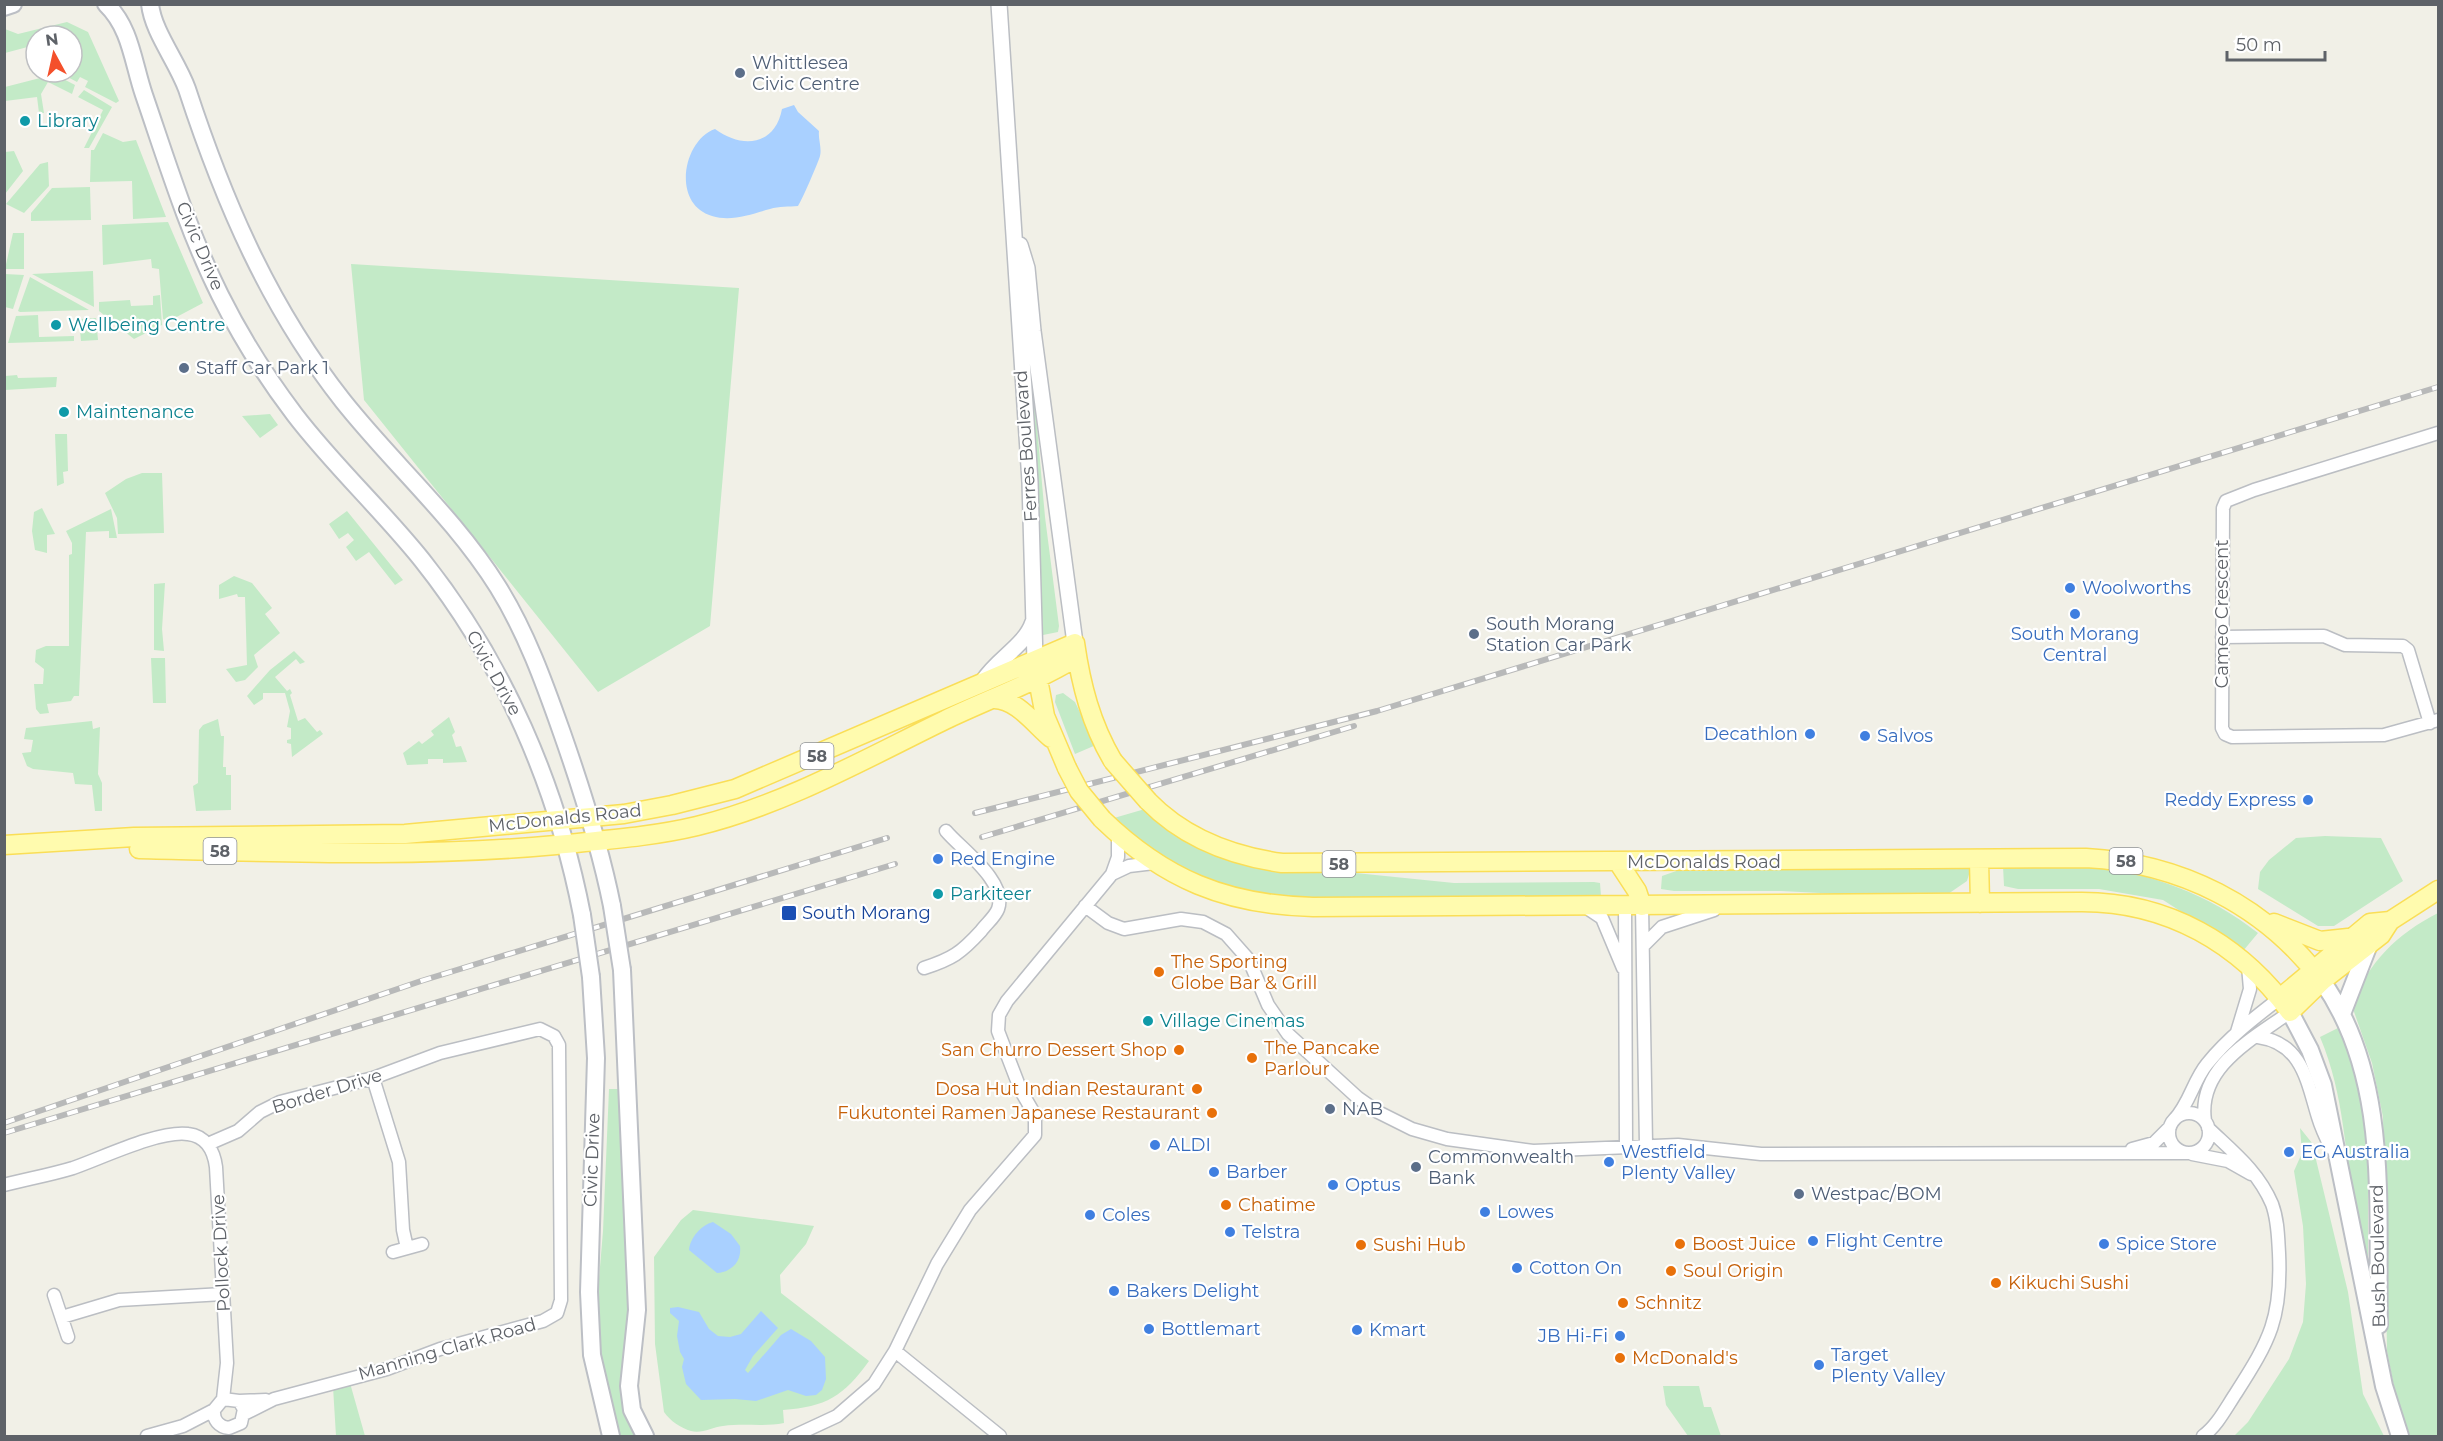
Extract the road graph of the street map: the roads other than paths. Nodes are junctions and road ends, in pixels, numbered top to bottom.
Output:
1 (13, 4) edge
2 (108, 4) edge
3 (128, 4) edge
4 (150, 4) edge
5 (999, 4) edge
6 (4, 7) edge
7 (1016, 231) junction
8 (2439, 434) edge
9 (1033, 622) junction
10 (2222, 637) junction
11 (1076, 650) junction
12 (1035, 661) junction
13 (1037, 680) junction
14 (983, 681) junction
15 (994, 699) junction
16 (2434, 722) edge
17 (1055, 741) junction
18 (590, 817) junction
19 (558, 820) junction
20 (946, 831) dead end
21 (1118, 835) junction
22 (597, 841) junction
23 (68, 843) junction
24 (566, 844) junction
25 (4, 845) edge
26 (1979, 860) junction
27 (1618, 862) junction
28 (1154, 863) junction
29 (1112, 874) junction
30 (2439, 890) edge
31 (1980, 903) junction
32 (1633, 905) junction
33 (1736, 905) junction
34 (1085, 906) junction
35 (1582, 906) junction
36 (2259, 917) junction
37 (2390, 921) junction
38 (2350, 938) junction
39 (1644, 945) junction
40 (2368, 946) junction
41 (2246, 962) junction
42 (924, 968) dead end
43 (1626, 974) junction
44 (2317, 975) junction
45 (2285, 1005) junction
46 (2342, 1014) junction
47 (2237, 1032) junction
48 (554, 1036) joint
49 (2258, 1037) junction
50 (373, 1078) junction
51 (2172, 1123) junction
52 (2207, 1124) junction
53 (208, 1144) junction
54 (1646, 1144) junction
55 (1626, 1145) junction
56 (2116, 1152) junction
57 (2188, 1153) junction
58 (2338, 1165) junction
59 (4, 1185) edge
60 (2264, 1188) junction
61 (422, 1244) dead end
62 (407, 1248) junction
63 (393, 1252) dead end
64 (223, 1294) junction
65 (54, 1295) dead end
66 (62, 1317) junction
67 (68, 1337) dead end
68 (895, 1351) junction
69 (2380, 1362) junction
70 (232, 1399) junction
71 (274, 1399) junction
72 (214, 1410) junction
73 (244, 1414) junction
74 (183, 1426) junction
75 (228, 1430) edge
76 (147, 1437) edge
77 (611, 1437) edge
78 (645, 1437) edge
79 (794, 1437) edge
80 (1000, 1437) edge
81 (2203, 1437) edge
82 (2400, 1437) edge

1 - 6 main road
2 - 3 main road
2 - 19 main road, Civic Drive
4 - 18 main road, Civic Drive
5 - 7 street, Ferres Boulevard
7 - 9 street, Ferres Boulevard
7 - 11 street, Ferres Boulevard
8 - 10 street, Cameo Crescent
9 - 12 street, Ferres Boulevard
9 - 14 street
10 - 16 street
10 - 16 street, Cameo Crescent
11 - 12 main road, McDonalds Road / 58
11 - 13 main road, McDonalds Road / 58
11 - 27 main road, McDonalds Road / 58, bridge
12 - 13 main road
12 - 14 main road, McDonalds Road / 58
13 - 15 main road, McDonalds Road / 58
13 - 17 main road
14 - 18 main road, McDonalds Road / 58
15 - 17 main road
15 - 22 main road, McDonalds Road / 58
17 - 21 main road, bridge
18 - 19 main road, McDonalds Road / 58
18 - 22 main road, Civic Drive
19 - 23 main road, McDonalds Road / 58
19 - 24 main road, Civic Drive
20 - 42 street
21 - 28 main road
21 - 29 street
22 - 24 main road, McDonalds Road / 58
22 - 78 main road, Civic Drive, bridge
23 - 24 main road, McDonalds Road / 58
23 - 25 main road, McDonalds Road / 58
24 - 77 main road, Civic Drive, bridge
26 - 27 main road, McDonalds Road / 58
26 - 31 main road
26 - 36 main road, McDonalds Road / 58
27 - 32 main road
28 - 29 street
28 - 35 main road
29 - 34 street
30 - 37 main road, 58
31 - 33 main road
31 - 41 main road
32 - 33 main road
32 - 35 main road
32 - 39 street
32 - 43 street
33 - 39 street
34 - 55 street
34 - 68 street
35 - 43 street
36 - 38 main road, 58
36 - 44 main road, McDonalds Road / 58
37 - 38 main road, 58
37 - 40 main road, 58
38 - 44 main road, 58
39 - 54 street
40 - 44 main road, 58
40 - 46 main road
41 - 45 main road
41 - 47 street
43 - 55 street
44 - 45 main road, 58
44 - 46 main road, Bush Boulevard
45 - 47 street
45 - 49 street
45 - 58 main road, Bush Boulevard
46 - 69 main road, Bush Boulevard
47 - 51 street
48 - 50 street, Border Drive
48 - 71 street, Manning Clark Road
49 - 52 street
49 - 58 street
50 - 53 street, Border Drive
50 - 62 street
51 - 52 street
51 - 56 street
51 - 57 street
52 - 57 street
52 - 60 street
53 - 59 street
53 - 64 street, Pollock Drive
54 - 55 street
54 - 56 street
56 - 57 street
57 - 60 street
58 - 69 main road, Bush Boulevard
60 - 81 street
61 - 62 street
62 - 63 street
64 - 66 street
64 - 70 street, Pollock Drive
65 - 66 street
66 - 67 street
68 - 79 street
68 - 80 street
69 - 82 main road, Bush Boulevard
70 - 71 street, Manning Clark Road
70 - 72 street
70 - 73 street
71 - 73 street, Manning Clark Road
72 - 74 street
72 - 75 street
73 - 75 street
74 - 75 street
74 - 76 street

